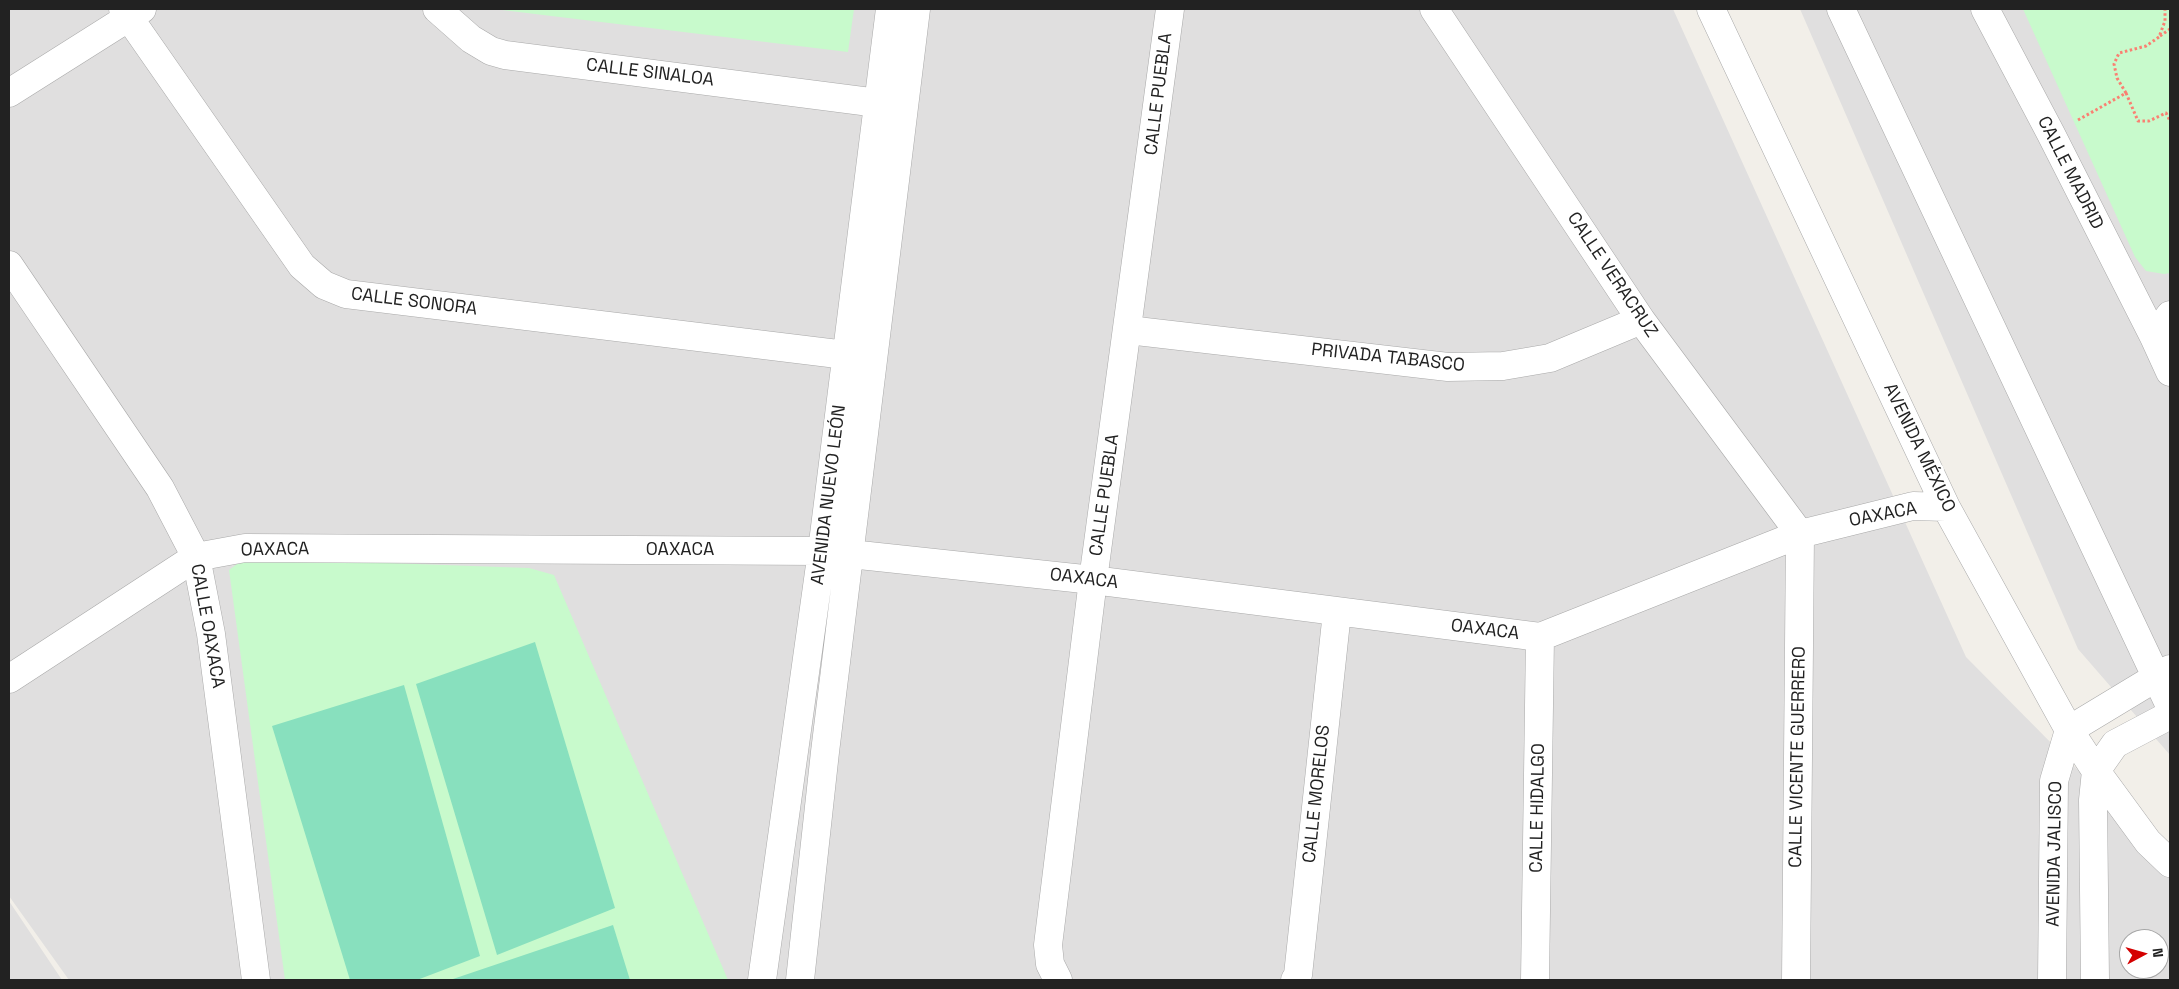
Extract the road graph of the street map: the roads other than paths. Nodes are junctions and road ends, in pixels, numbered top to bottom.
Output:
1 (437, 9) edge
2 (890, 9) edge
3 (916, 9) edge
4 (1170, 9) edge
5 (1434, 9) edge
6 (1711, 9) edge
7 (1841, 9) edge
8 (1985, 9) edge
9 (132, 11) edge
10 (894, 77) junction
11 (9, 93) edge
12 (886, 114) junction
13 (864, 210) junction
14 (891, 212) junction
15 (9, 265) edge
16 (2170, 315) edge
17 (1641, 320) junction
18 (1128, 330) junction
19 (2154, 337) junction
20 (846, 355) junction
21 (872, 360) junction
22 (2170, 372) edge
23 (834, 456) junction
24 (861, 458) junction
25 (1946, 507) junction
26 (1800, 534) junction
27 (822, 551) junction
28 (849, 554) junction
29 (196, 557) junction
30 (1093, 580) junction
31 (1337, 612) junction
32 (1540, 637) junction
33 (2163, 673) edge
34 (9, 679) edge
35 (2170, 706) edge
36 (2170, 715) edge
37 (2069, 730) junction
38 (825, 752) junction
39 (794, 753) junction
40 (2096, 771) junction
41 (2170, 862) edge
42 (776, 882) junction
43 (811, 884) junction
44 (1296, 978) edge
45 (256, 980) edge
46 (762, 980) edge
47 (800, 980) edge
48 (1058, 980) edge
49 (1535, 980) edge
50 (1796, 980) edge
51 (2052, 980) edge
52 (2095, 980) edge

1 - 12 street, CALLE SINALOA
2 - 10 street, AVENIDA NUEVO LEÓN
3 - 10 street
4 - 18 street, CALLE PUEBLA
5 - 17 street, CALLE VERACRUZ
6 - 25 street, AVENIDA MÉXICO
7 - 33 street
8 - 19 street, CALLE MADRID
9 - 11 street
9 - 20 street, CALLE SONORA
10 - 12 street, AVENIDA NUEVO LEÓN
12 - 13 street, AVENIDA NUEVO LEÓN
12 - 14 street
13 - 14 street
13 - 20 street, AVENIDA NUEVO LEÓN
14 - 21 street
15 - 29 street, CALLE OAXACA
16 - 19 street
17 - 18 street, PRIVADA TABASCO
17 - 26 street, CALLE VERACRUZ
18 - 30 street, CALLE PUEBLA
19 - 22 street, CALLE MADRID
20 - 21 street, CALLE SONORA
20 - 23 street, AVENIDA NUEVO LEÓN
21 - 24 street
23 - 24 street
23 - 27 street, AVENIDA NUEVO LEÓN
24 - 28 street
25 - 26 street, OAXACA
25 - 37 street, AVENIDA MÉXICO
26 - 32 street, OAXACA
26 - 50 street, CALLE VICENTE GUERRERO
27 - 28 street, OAXACA
27 - 29 street, OAXACA
27 - 39 street, AVENIDA NUEVO LEÓN
28 - 30 street, OAXACA
28 - 38 street
29 - 34 street
29 - 45 street, CALLE OAXACA
30 - 31 street, OAXACA
30 - 48 street, CALLE PUEBLA
31 - 32 street, OAXACA
31 - 44 street, CALLE MORELOS
32 - 49 street, CALLE HIDALGO
33 - 35 street
33 - 37 street
36 - 40 street
37 - 40 street, AVENIDA MÉXICO
37 - 51 street, AVENIDA JALISCO
38 - 39 street
38 - 43 street
39 - 42 street, AVENIDA NUEVO LEÓN
40 - 41 street, AVENIDA MÉXICO
40 - 52 street
42 - 43 street
42 - 46 street, AVENIDA NUEVO LEÓN
43 - 47 street

